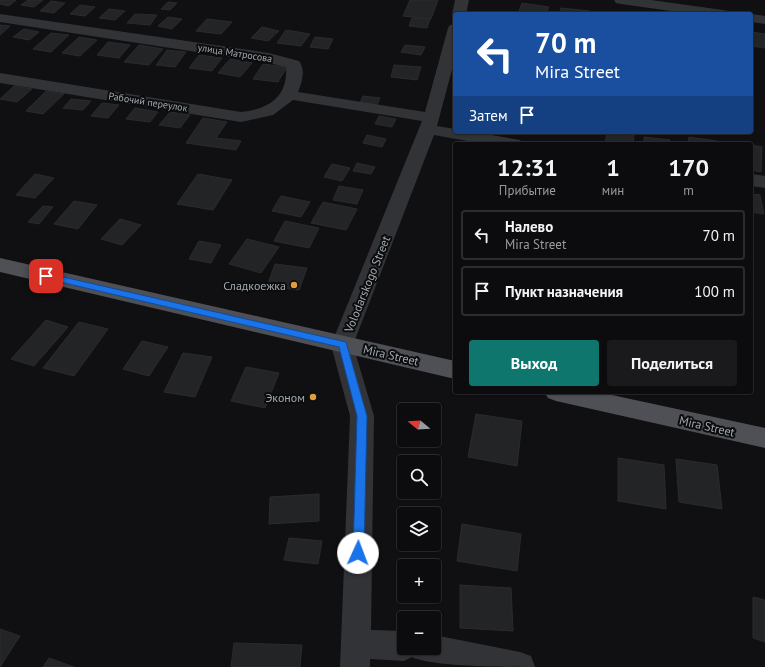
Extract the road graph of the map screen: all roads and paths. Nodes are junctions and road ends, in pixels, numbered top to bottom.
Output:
1 (462, 0) edge
2 (621, 0) edge
3 (459, 12) edge
4 (708, 12) edge
5 (0, 18) edge
6 (753, 18) edge
7 (765, 20) edge
8 (453, 36) edge
9 (0, 78) edge
10 (289, 95) junction
11 (430, 124) junction
12 (453, 129) edge
13 (472, 134) edge
14 (506, 142) edge
15 (753, 180) edge
16 (765, 182) edge
17 (0, 265) edge
18 (342, 344) junction
19 (453, 370) edge
20 (565, 394) edge
21 (765, 438) edge
22 (397, 647) edge
23 (441, 652) edge
24 (356, 656) edge
25 (520, 667) edge

1 - 3 street
2 - 4 street
5 - 10 street, улица Матросова
6 - 7 street
8 - 11 street, Volodarskogo Street
9 - 10 street, Рабочий переулок
10 - 11 street
11 - 12 street
11 - 18 street, Volodarskogo Street
13 - 14 street
15 - 16 street
17 - 18 main road, Mira Street
18 - 19 main road, Mira Street
18 - 24 street, Volodarskogo Street
20 - 21 main road, Mira Street
22 - 24 street
23 - 25 street

